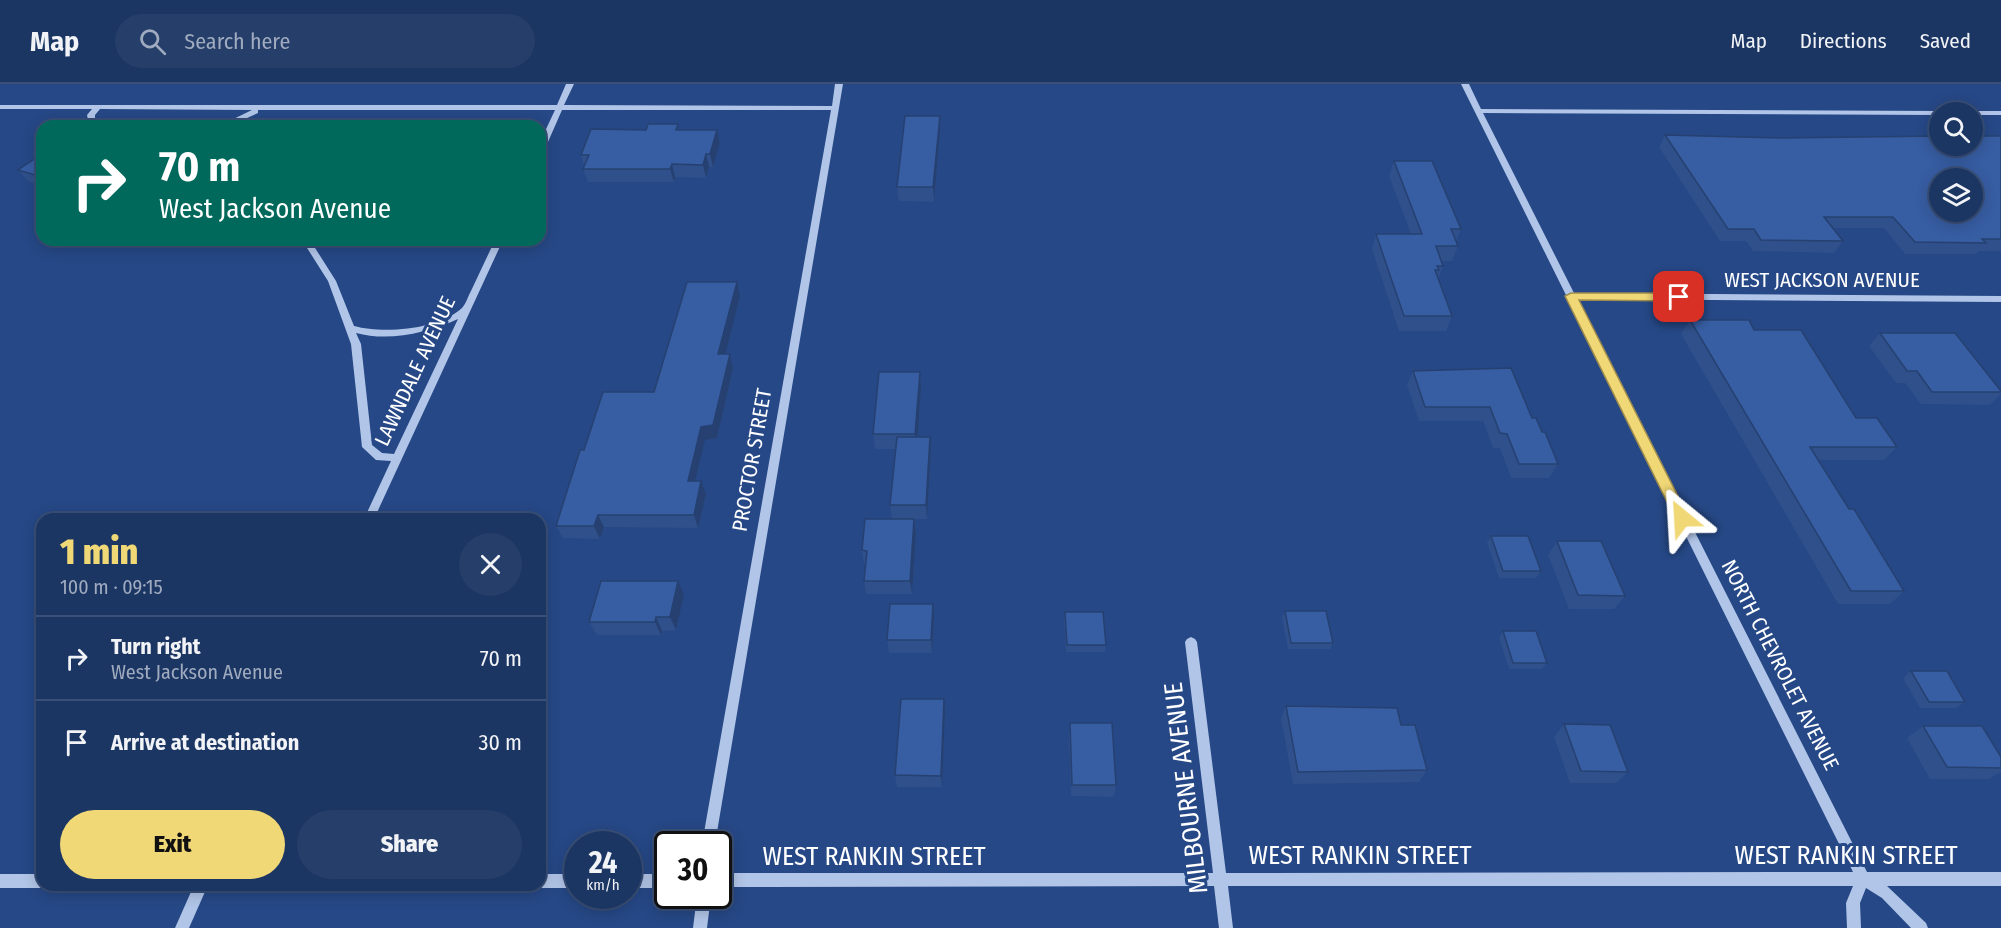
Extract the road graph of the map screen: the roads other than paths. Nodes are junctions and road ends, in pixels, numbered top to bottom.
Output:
1 (570, 84) edge
2 (839, 84) edge
3 (1465, 84) edge
4 (0, 106) edge
5 (98, 107) junction
6 (271, 108) junction
7 (835, 108) junction
8 (559, 109) junction
9 (1478, 111) junction
10 (1929, 113) edge
11 (1983, 113) edge
12 (2001, 113) edge
13 (92, 120) edge
14 (234, 120) edge
15 (546, 138) edge
16 (310, 246) edge
17 (496, 246) edge
18 (1571, 296) junction
19 (2001, 299) edge
20 (467, 307) junction
21 (350, 328) junction
22 (398, 458) junction
23 (372, 513) edge
24 (1191, 642) dead end
25 (711, 831) edge
26 (1220, 879) junction
27 (1863, 879) junction
28 (2001, 879) edge
29 (732, 880) edge
30 (0, 881) edge
31 (36, 881) edge
32 (546, 881) edge
33 (564, 881) edge
34 (198, 891) edge
35 (702, 909) edge
36 (182, 928) edge
37 (700, 928) edge
38 (1226, 928) edge
39 (1854, 928) edge
40 (1921, 928) edge

1 - 8 street
2 - 7 street, PROCTOR STREET
3 - 9 street, NORTH CHEVROLET AVENUE
4 - 5 street
5 - 6 street
5 - 13 street
6 - 8 street
6 - 14 street
7 - 8 street
7 - 25 street, PROCTOR STREET
8 - 15 street
9 - 10 street
9 - 18 street, NORTH CHEVROLET AVENUE
11 - 12 street
16 - 21 street
17 - 20 street, LAWNDALE AVENUE
18 - 19 street, WEST JACKSON AVENUE
18 - 27 street, NORTH CHEVROLET AVENUE
20 - 21 street
20 - 22 street, LAWNDALE AVENUE
21 - 22 street
22 - 23 street, LAWNDALE AVENUE
24 - 26 street, MILBOURNE AVENUE
26 - 27 street, WEST RANKIN STREET
26 - 29 street, WEST RANKIN STREET
26 - 38 street, MILBOURNE AVENUE
27 - 28 street, WEST RANKIN STREET
27 - 39 street
27 - 40 street
30 - 31 street
32 - 33 street
34 - 36 street
35 - 37 street

